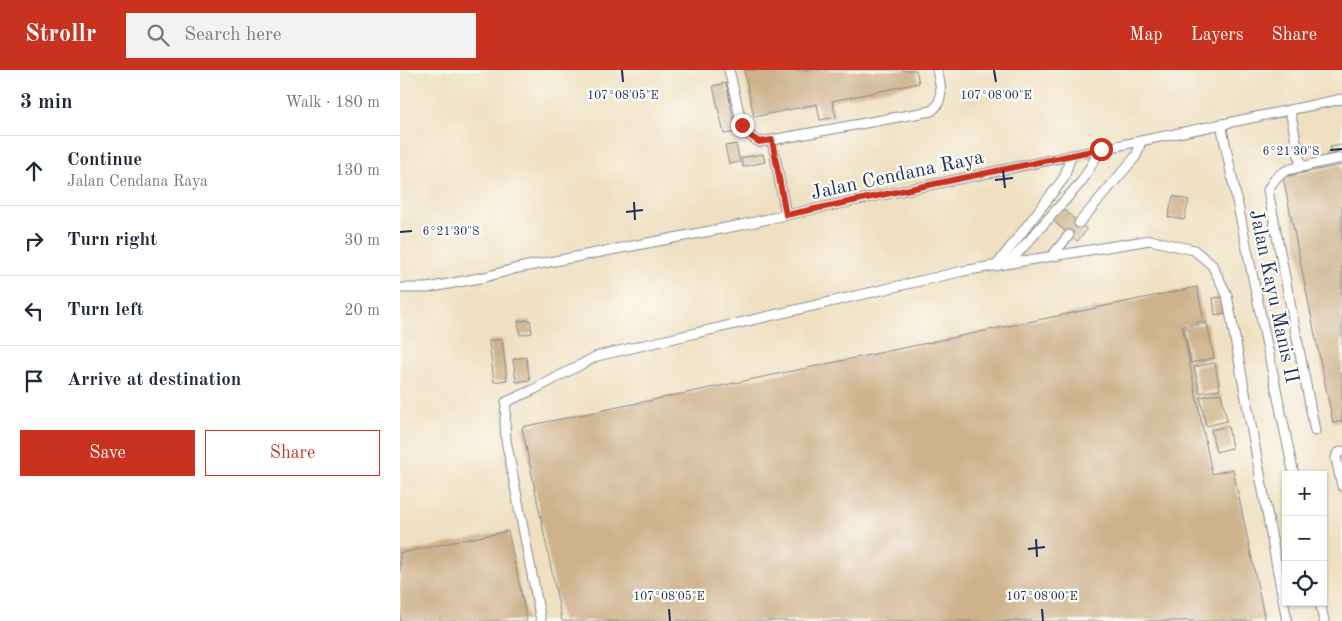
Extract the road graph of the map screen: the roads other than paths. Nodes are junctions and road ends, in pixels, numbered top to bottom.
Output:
1 (729, 70) edge
2 (937, 70) edge
3 (1342, 99) edge
4 (1290, 110) junction
5 (1222, 124) junction
6 (772, 140) junction
7 (1141, 141) junction
8 (1101, 149) junction
9 (1071, 155) junction
10 (1342, 158) edge
11 (1301, 166) junction
12 (786, 215) junction
13 (1079, 223) dead end
14 (1069, 235) dead end
15 (1052, 256) junction
16 (1009, 263) junction
17 (996, 266) junction
18 (400, 288) edge
19 (1314, 431) dead end
20 (1342, 451) edge
21 (1293, 471) edge
22 (1342, 486) edge
23 (1321, 606) edge
24 (541, 621) edge
25 (1287, 621) edge
26 (1324, 621) edge

1 - 6 lane
2 - 6 lane
3 - 4 lane, Jalan Cendana Raya
4 - 5 lane, Jalan Cendana Raya
4 - 11 lane
5 - 7 lane, Jalan Cendana Raya
5 - 21 lane, Jalan Kayu Manis II
6 - 12 lane
7 - 8 lane, Jalan Cendana Raya
7 - 13 lane
8 - 9 lane, Jalan Cendana Raya
8 - 16 lane
9 - 12 lane, Jalan Cendana Raya
9 - 17 lane
10 - 11 lane
11 - 19 lane
12 - 18 lane, Jalan Cendana Raya
14 - 15 lane
15 - 16 lane
15 - 25 lane
16 - 17 lane
17 - 24 lane
20 - 22 lane
23 - 26 lane

